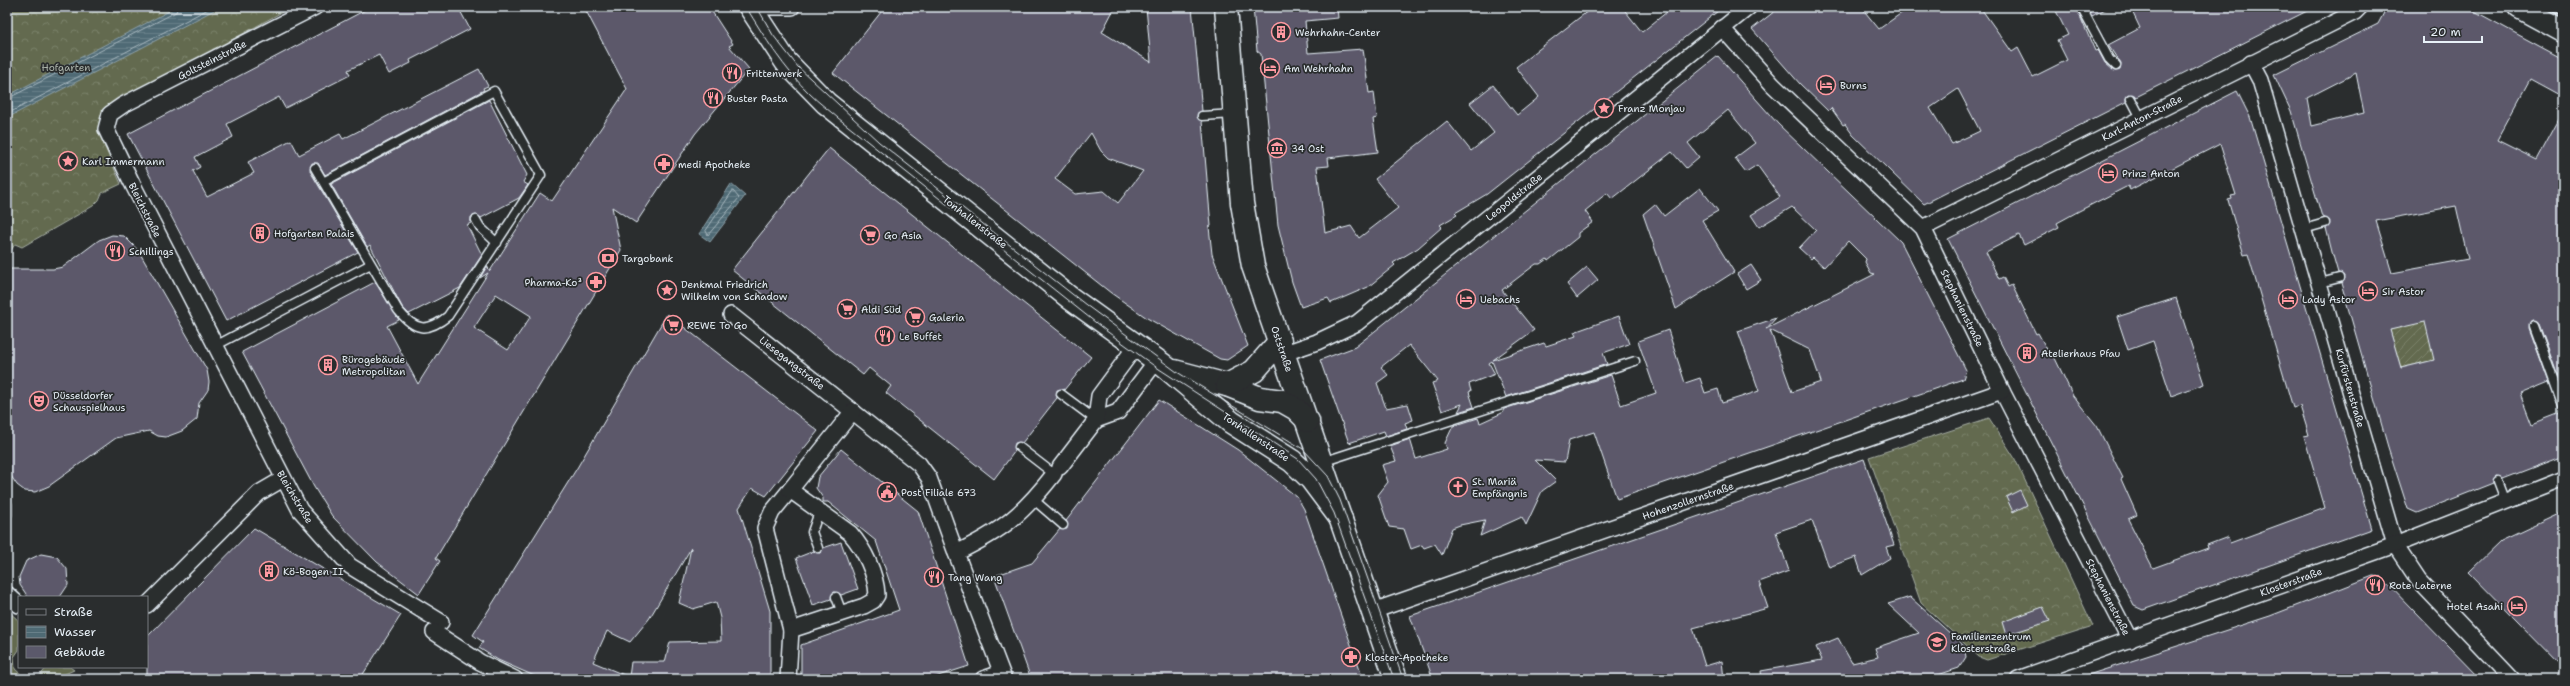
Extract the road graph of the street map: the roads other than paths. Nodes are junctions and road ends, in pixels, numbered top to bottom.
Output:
1 (315, 7) edge
2 (750, 7) edge
3 (763, 7) edge
4 (792, 7) edge
5 (1226, 7) edge
6 (1748, 7) edge
7 (2081, 7) edge
8 (2360, 7) edge
9 (2519, 7) edge
10 (2557, 7) edge
11 (2563, 10) edge
12 (1722, 28) junction
13 (2563, 31) edge
14 (2251, 63) junction
15 (2116, 66) dead end
16 (2131, 100) dead end
17 (110, 114) joint
18 (1234, 114) junction
19 (1202, 116) dead end
20 (2141, 118) junction
21 (315, 168) dead end
22 (325, 181) junction
23 (476, 220) dead end
24 (2325, 223) dead end
25 (1923, 228) junction
26 (2304, 229) junction
27 (497, 243) junction
28 (369, 265) junction
29 (2339, 278) dead end
30 (2320, 283) junction
31 (731, 315) dead end
32 (2534, 326) dead end
33 (215, 346) junction
34 (1136, 346) junction
35 (1276, 351) junction
36 (1635, 361) dead end
37 (1160, 362) junction
38 (1227, 384) junction
39 (2002, 391) junction
40 (1061, 394) dead end
41 (2563, 406) edge
42 (853, 411) junction
43 (1096, 420) junction
44 (1310, 425) junction
45 (1019, 447) dead end
46 (1322, 462) junction
47 (1057, 471) junction
48 (283, 479) junction
49 (2563, 479) edge
50 (2498, 481) dead end
51 (790, 490) junction
52 (1034, 500) junction
53 (2506, 502) junction
54 (7, 504) edge
55 (819, 512) junction
56 (7, 515) edge
57 (1340, 519) junction
58 (1063, 524) dead end
59 (2395, 545) junction
60 (818, 548) dead end
61 (956, 553) junction
62 (836, 597) dead end
63 (148, 604) edge
64 (1373, 611) junction
65 (842, 613) junction
66 (791, 630) junction
67 (2130, 640) junction
68 (1002, 676) edge
69 (2025, 678) edge
70 (515, 679) edge
71 (788, 679) edge
72 (983, 679) edge
73 (1396, 679) edge
74 (2512, 679) edge

1 - 17 street, Goltsteinstraße
2 - 34 main road, Tonhallenstraße
3 - 4 street
5 - 18 main road, Oststraße
6 - 12 street, Leopoldstraße
7 - 15 lane
8 - 14 street, Karl-Anton-Straße
9 - 13 main road
10 - 11 lane
12 - 25 street, Stephanienstraße
12 - 35 street, Leopoldstraße
14 - 20 street, Karl-Anton-Straße
14 - 26 street, Kurfürstenstraße
16 - 20 lane
17 - 33 street, Bleichstraße
18 - 19 lane
18 - 35 main road, Oststraße
20 - 25 street, Karl-Anton-Straße
21 - 22 lane
22 - 27 lane
22 - 28 lane
23 - 27 lane
24 - 26 lane
25 - 39 street, Stephanienstraße
26 - 30 street, Kurfürstenstraße
27 - 28 lane
28 - 33 lane
29 - 30 lane
30 - 59 street, Kurfürstenstraße
31 - 42 street, Liesegangstraße
32 - 41 lane
33 - 48 street, Bleichstraße
34 - 37 main road, Tonhallenstraße
34 - 43 street
35 - 38 main road
35 - 44 main road, Oststraße
36 - 46 lane
37 - 38 main road, Tonhallenstraße
37 - 43 street
37 - 57 main road, Tonhallenstraße
38 - 44 main road, Tonhallenstraße
39 - 64 street, Hohenzollernstraße
39 - 67 street, Stephanienstraße
40 - 43 lane
42 - 51 street
42 - 61 street, Liesegangstraße
43 - 47 street
44 - 46 main road, Oststraße
45 - 47 lane
46 - 57 main road, Oststraße
47 - 52 street
48 - 63 street
48 - 70 street, Bleichstraße
49 - 53 street, Klosterstraße
50 - 53 lane
51 - 55 street
51 - 66 street
52 - 58 lane
52 - 61 street
53 - 59 street, Klosterstraße
54 - 56 lane
55 - 60 lane
55 - 65 street
57 - 64 main road, Oststraße
59 - 67 street, Klosterstraße
59 - 74 street, Kurfürstenstraße
61 - 68 street, Liesegangstraße
62 - 65 lane
64 - 73 main road, Oststraße
65 - 66 street
66 - 71 street
67 - 69 street, Klosterstraße
68 - 72 street

